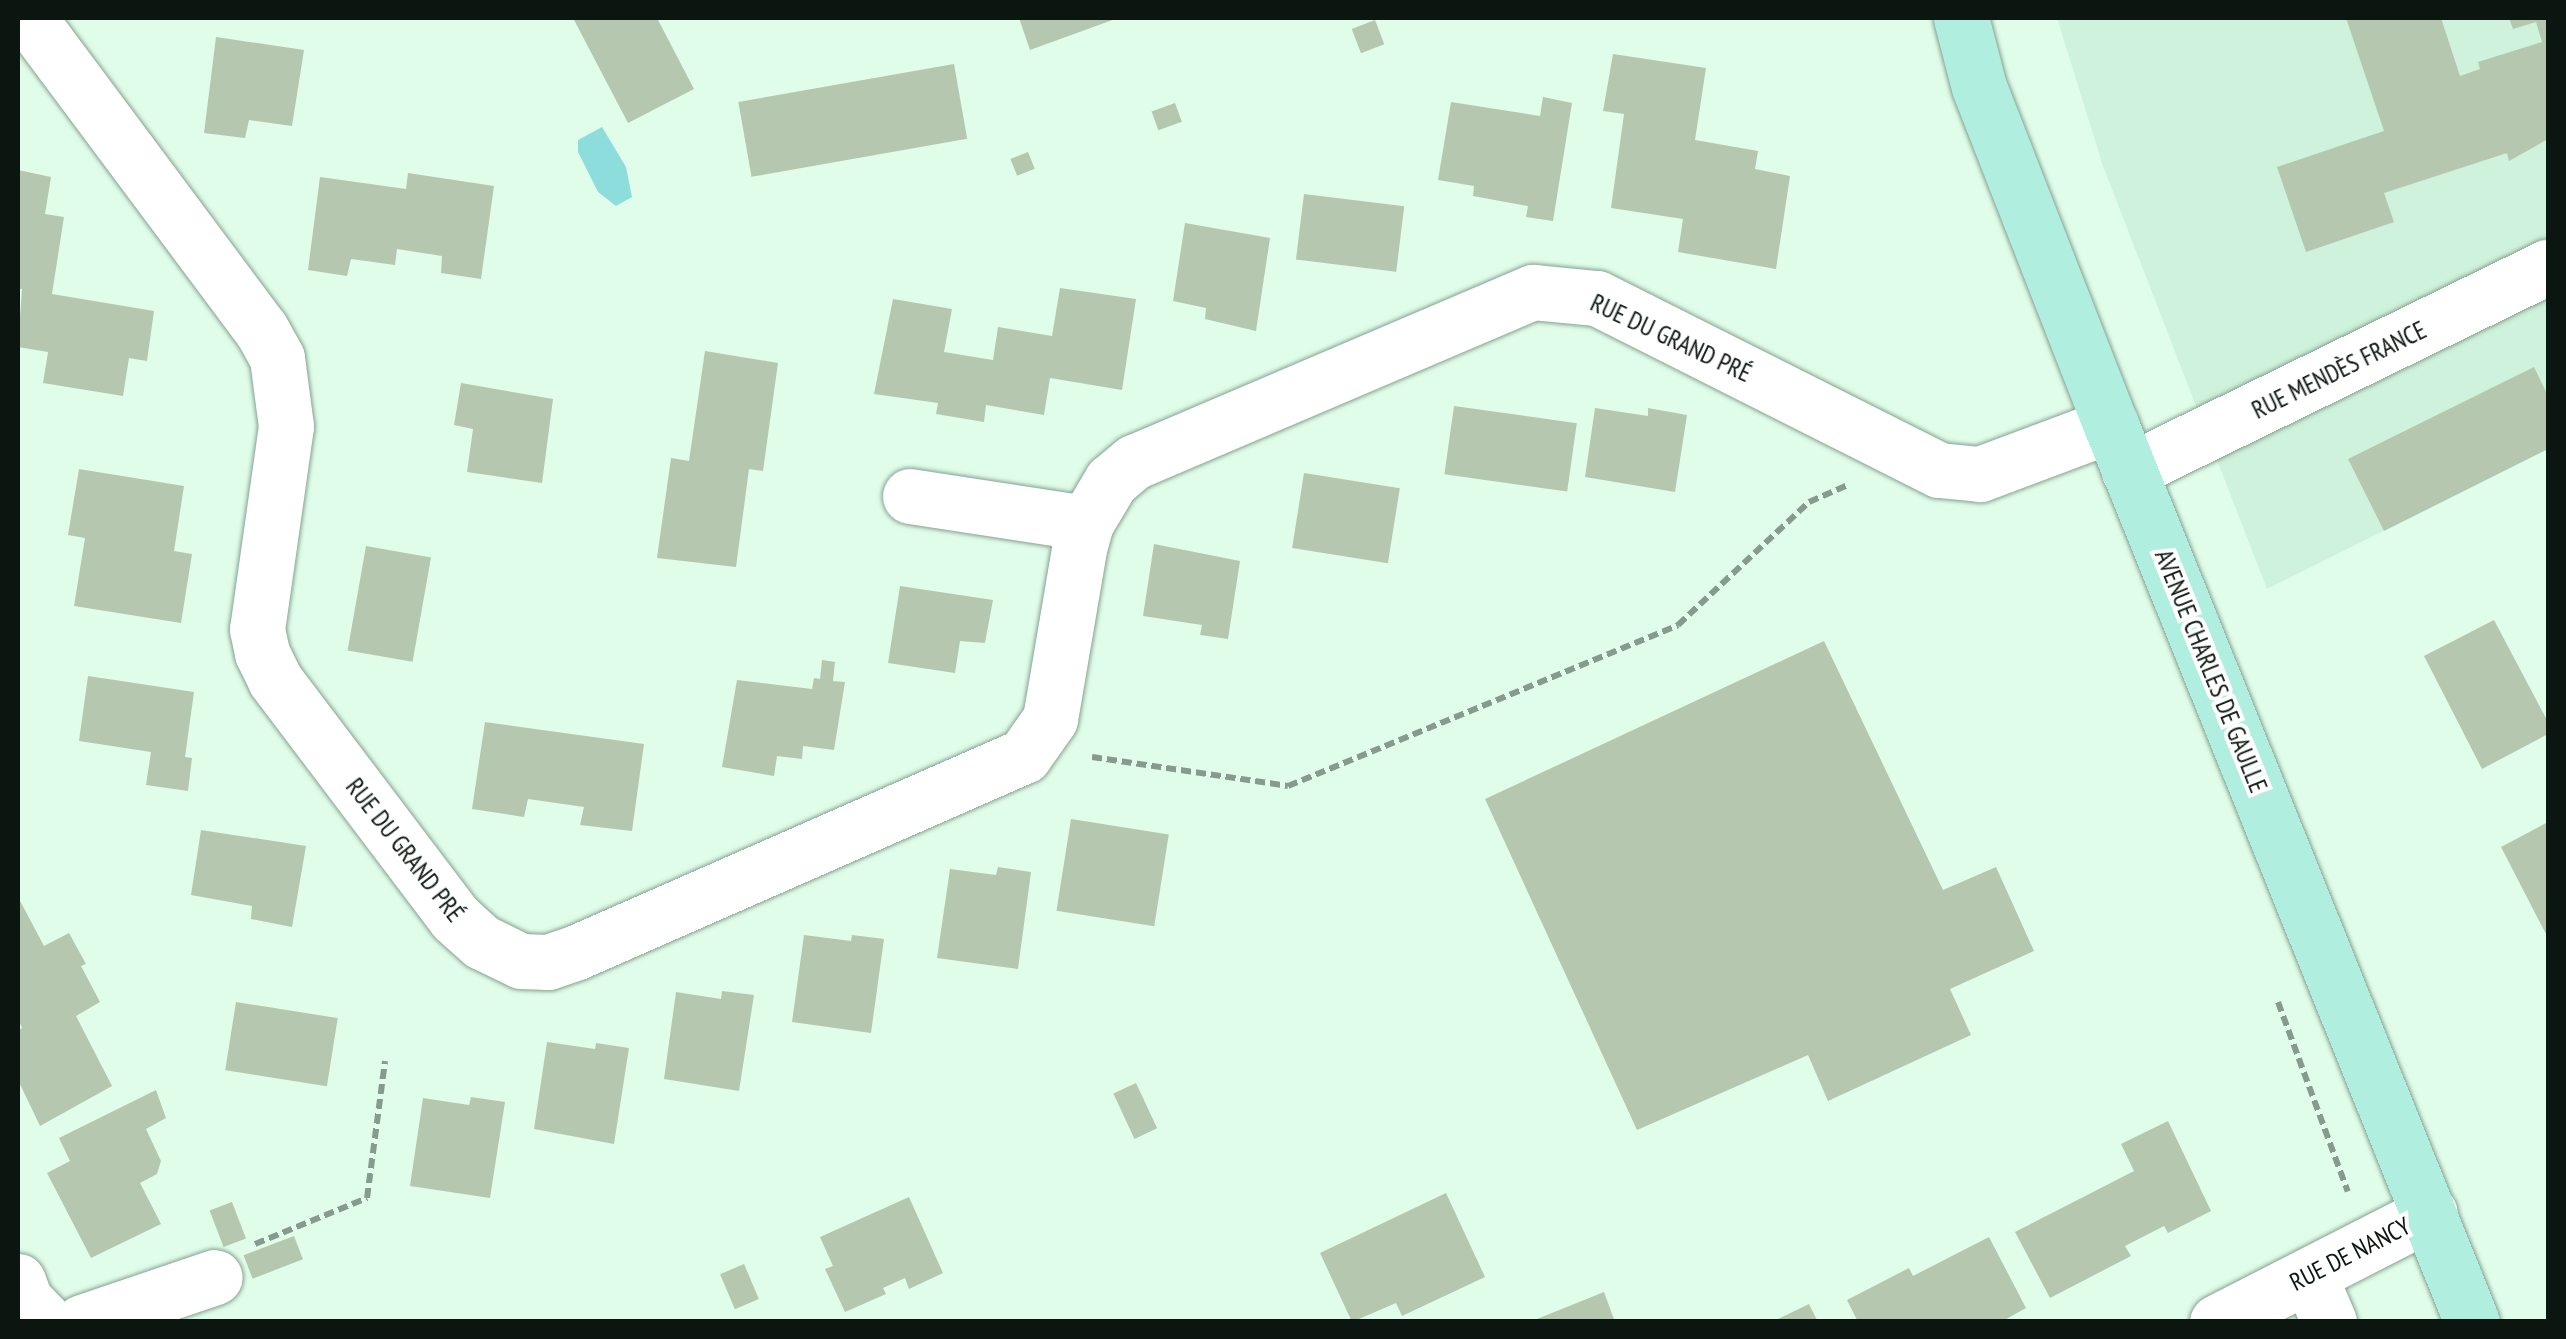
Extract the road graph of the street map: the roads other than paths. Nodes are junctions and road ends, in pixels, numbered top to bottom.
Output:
1 (1961, 18) edge
2 (32, 25) edge
3 (2548, 267) edge
4 (2120, 448) junction
5 (910, 496) dead end
6 (1086, 522) junction
7 (2430, 1214) junction
8 (215, 1277) road end
9 (18, 1281) edge
10 (2319, 1298) edge
11 (46, 1322) edge
12 (82, 1322) edge
13 (2217, 1322) edge
14 (2472, 1322) edge

1 - 4 main road, AVENUE CHARLES DE GAULLE
2 - 6 street, RUE DU GRAND PRÉ
3 - 4 street, RUE MENDÈS FRANCE
4 - 6 street, RUE DU GRAND PRÉ
4 - 7 main road, AVENUE CHARLES DE GAULLE
5 - 6 street
7 - 10 street, RUE DE NANCY
7 - 14 main road, AVENUE CHARLES DE GAULLE
8 - 12 street
9 - 11 street
10 - 13 street, RUE DE NANCY

